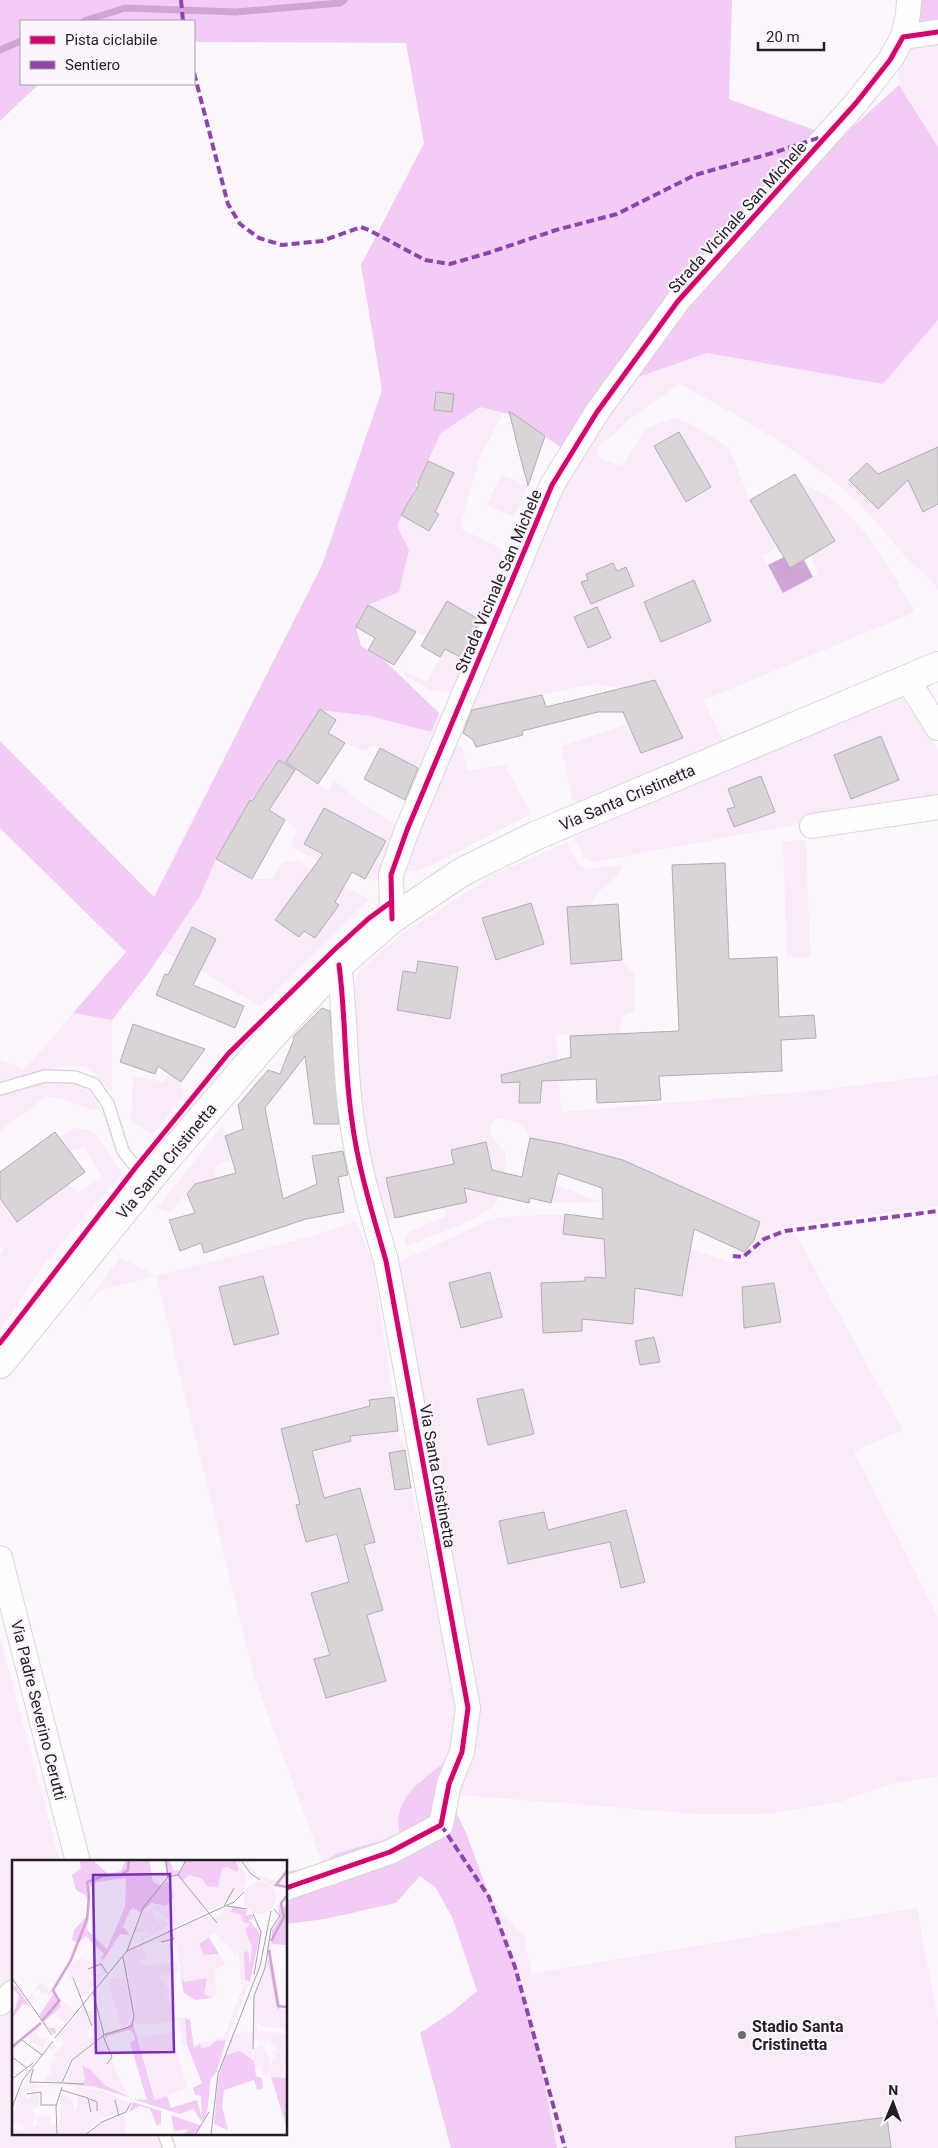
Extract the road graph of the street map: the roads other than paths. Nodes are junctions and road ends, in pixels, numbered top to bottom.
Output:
1 (909, 0) edge
2 (938, 32) edge
3 (902, 37) junction
4 (938, 666) edge
5 (907, 679) junction
6 (938, 728) edge
7 (938, 807) edge
8 (812, 826) dead end
9 (392, 919) junction
10 (338, 966) junction
11 (0, 1089) edge
12 (147, 1181) junction
13 (0, 1364) edge
14 (0, 1558) edge
15 (77, 1860) edge
16 (288, 1887) edge
17 (12, 1994) edge
18 (0, 2003) edge
19 (165, 2136) edge
20 (169, 2148) edge

1 - 3 street, Strada Vicinale San Michele
2 - 3 street
3 - 9 street, Strada Vicinale San Michele
4 - 5 main road, Via Santa Cristinetta
5 - 6 street
5 - 9 main road, Via Santa Cristinetta
7 - 8 street
9 - 10 main road, Via Santa Cristinetta
10 - 12 main road, Via Santa Cristinetta
10 - 16 street, Via Santa Cristinetta
11 - 12 lane
12 - 13 main road, Via Santa Cristinetta
14 - 15 street, Via Padre Severino Cerutti
17 - 18 street
19 - 20 lane

